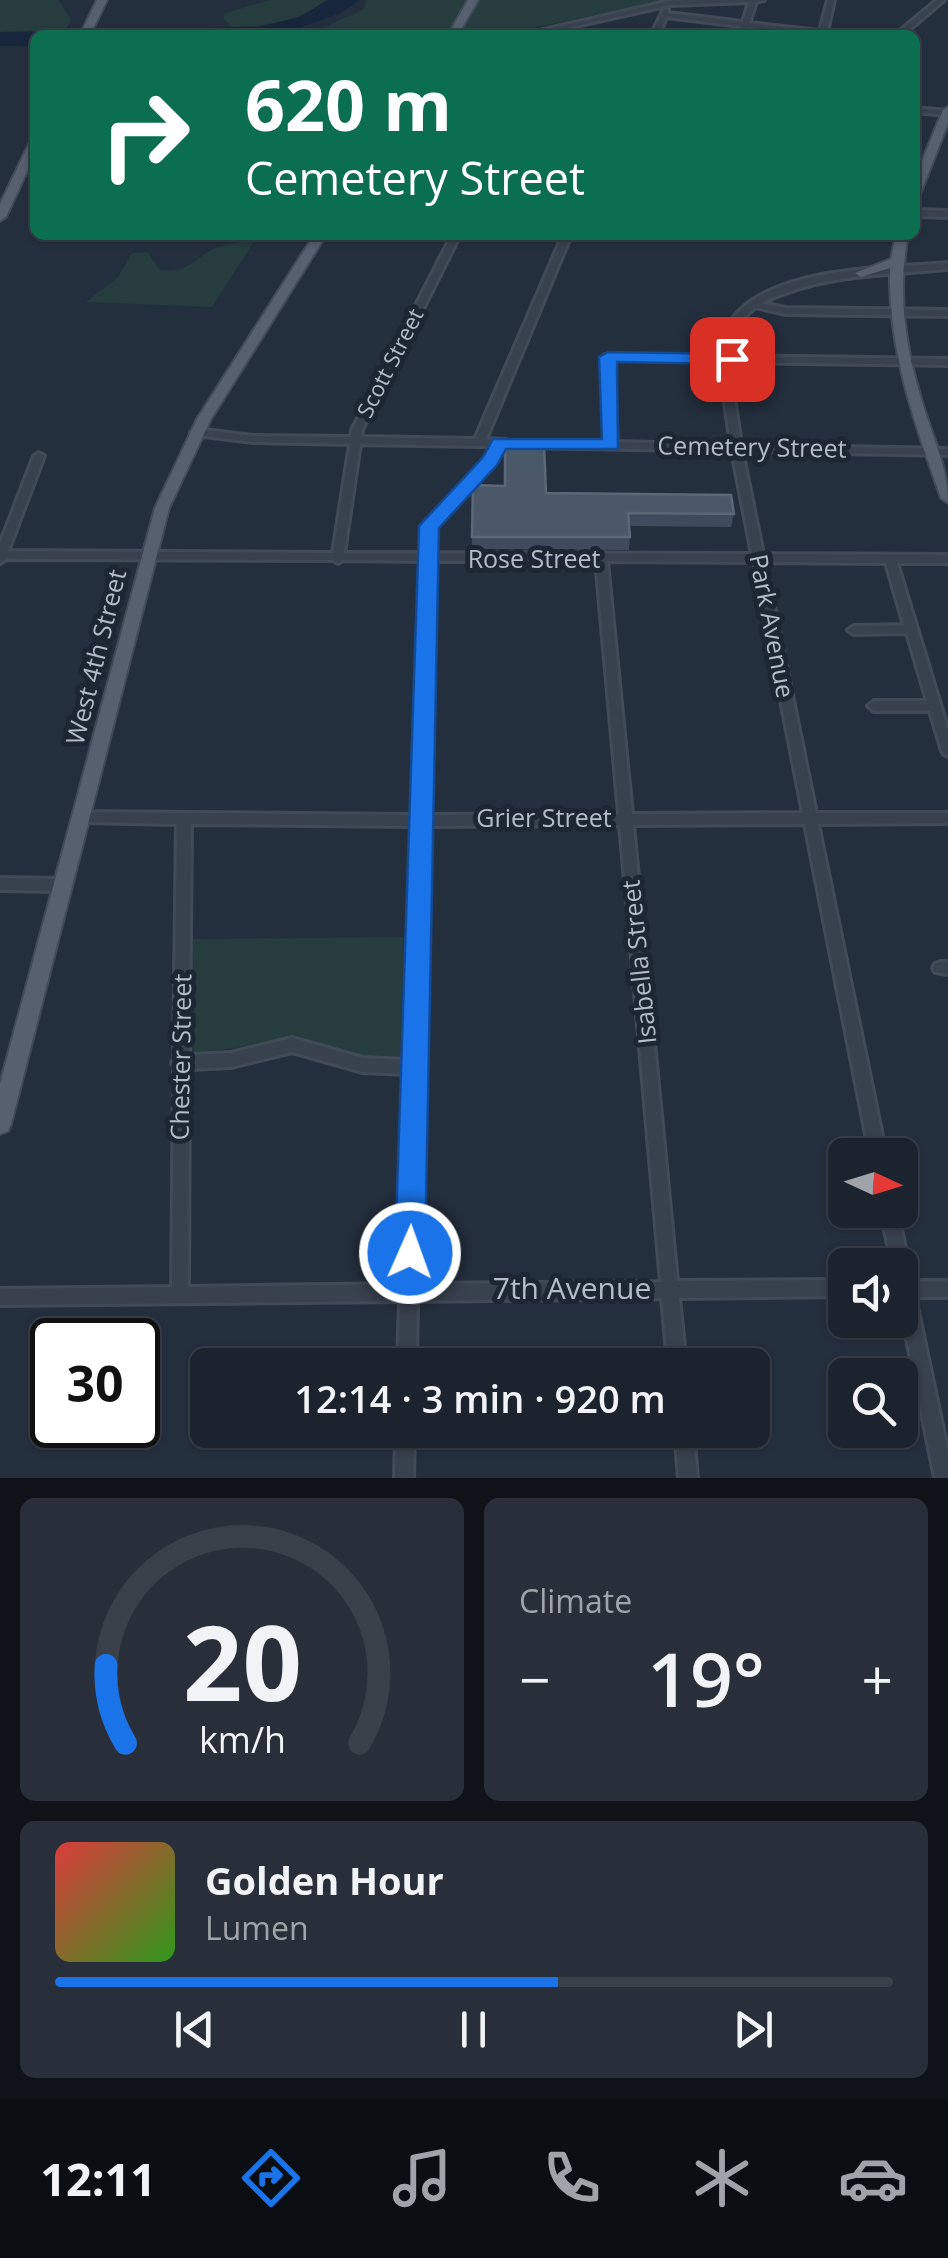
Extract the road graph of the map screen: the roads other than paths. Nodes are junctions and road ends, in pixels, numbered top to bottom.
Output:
1 (102, 0) edge
2 (473, 0) edge
3 (753, 0) edge
4 (761, 0) edge
5 (831, 0) edge
6 (941, 0) edge
7 (671, 1) edge
8 (664, 15) junction
9 (745, 24) junction
10 (87, 30) edge
11 (456, 30) edge
12 (568, 30) edge
13 (657, 30) edge
14 (743, 30) edge
15 (792, 30) edge
16 (825, 30) edge
17 (906, 30) edge
18 (920, 110) edge
19 (947, 112) edge
20 (30, 153) edge
21 (920, 180) edge
22 (920, 212) edge
23 (948, 214) edge
24 (0, 218) edge
25 (317, 240) edge
26 (453, 240) edge
27 (566, 240) edge
28 (901, 240) edge
29 (895, 266) junction
30 (948, 266) edge
31 (860, 273) joint
32 (754, 304) junction
33 (894, 312) junction
34 (948, 313) edge
35 (722, 359) junction
36 (906, 361) junction
37 (948, 362) edge
38 (196, 432) junction
39 (354, 441) junction
40 (479, 443) junction
41 (500, 444) junction
42 (612, 445) junction
43 (736, 447) junction
44 (931, 452) junction
45 (948, 452) edge
46 (40, 456) dead end
47 (948, 498) edge
48 (0, 556) edge
49 (147, 558) junction
50 (338, 558) junction
51 (429, 558) junction
52 (601, 559) junction
53 (758, 559) junction
54 (890, 559) junction
55 (948, 559) edge
56 (911, 629) junction
57 (854, 630) dead end
58 (874, 706) dead end
59 (934, 706) junction
60 (948, 751) edge
61 (80, 817) junction
62 (810, 817) junction
63 (625, 818) junction
64 (948, 818) edge
65 (422, 820) junction
66 (184, 821) junction
67 (0, 884) edge
68 (62, 884) junction
69 (180, 1063) junction
70 (415, 1066) junction
71 (0, 1124) edge
72 (875, 1138) edge
73 (828, 1288) edge
74 (670, 1289) junction
75 (918, 1289) edge
76 (948, 1289) edge
77 (409, 1291) junction
78 (180, 1293) junction
79 (0, 1297) edge
80 (913, 1338) edge
81 (407, 1348) edge
82 (675, 1348) edge
83 (405, 1448) edge
84 (686, 1448) edge
85 (404, 1478) edge
86 (688, 1478) edge
87 (944, 1478) edge

1 - 10 main road
2 - 11 main road
3 - 4 street
3 - 7 street
3 - 9 street
5 - 16 street
6 - 17 street
7 - 8 street
7 - 12 street
8 - 9 street
8 - 13 street
9 - 14 street
9 - 15 street
18 - 19 street
19 - 21 main road
20 - 24 main road
22 - 23 street
25 - 38 main road, West 4th Street
26 - 39 street, Scott Street
27 - 40 street
28 - 29 main road
29 - 30 street
29 - 31 main road
29 - 33 main road
31 - 32 street
32 - 33 street
32 - 35 street
33 - 34 street
33 - 36 main road
35 - 36 street
35 - 42 street
35 - 43 street, Park Avenue
36 - 37 street
36 - 44 main road
38 - 39 street, Cemetery Street
38 - 49 main road, West 4th Street
39 - 40 street, Cemetery Street
39 - 50 street, Scott Street
40 - 41 street, Cemetery Street
41 - 42 street, Cemetery Street
41 - 51 street
42 - 43 street, Cemetery Street
43 - 44 street, Cemetery Street
43 - 53 street, Park Avenue
44 - 45 street, Cemetery Street
44 - 47 main road
46 - 48 street
48 - 49 street, Rose Street
49 - 50 street, Rose Street
49 - 61 main road, West 4th Street
50 - 51 street, Rose Street
51 - 52 street, Rose Street
51 - 65 street
52 - 53 street, Rose Street
52 - 63 street, Isabella Street
53 - 54 street, Rose Street
53 - 62 street, Park Avenue
54 - 55 street, Rose Street
54 - 56 street
56 - 57 street
56 - 59 street
58 - 59 street
59 - 60 street
61 - 66 street, Grier Street
61 - 68 main road, West 4th Street
62 - 63 street, Grier Street
62 - 64 street, Grier Street
62 - 72 street, Park Avenue
63 - 65 street, Grier Street
63 - 74 street, Isabella Street
65 - 66 street, Grier Street
65 - 70 street
66 - 69 street, Chester Street
67 - 68 street
68 - 71 main road, West 4th Street
69 - 70 street
69 - 78 street, Chester Street
70 - 77 street
73 - 74 street, 7th Avenue
74 - 77 street, 7th Avenue
74 - 82 street, Isabella Street
75 - 76 street
77 - 78 street, 7th Avenue
77 - 81 street
78 - 79 street, 7th Avenue
80 - 87 street
83 - 85 street
84 - 86 street

